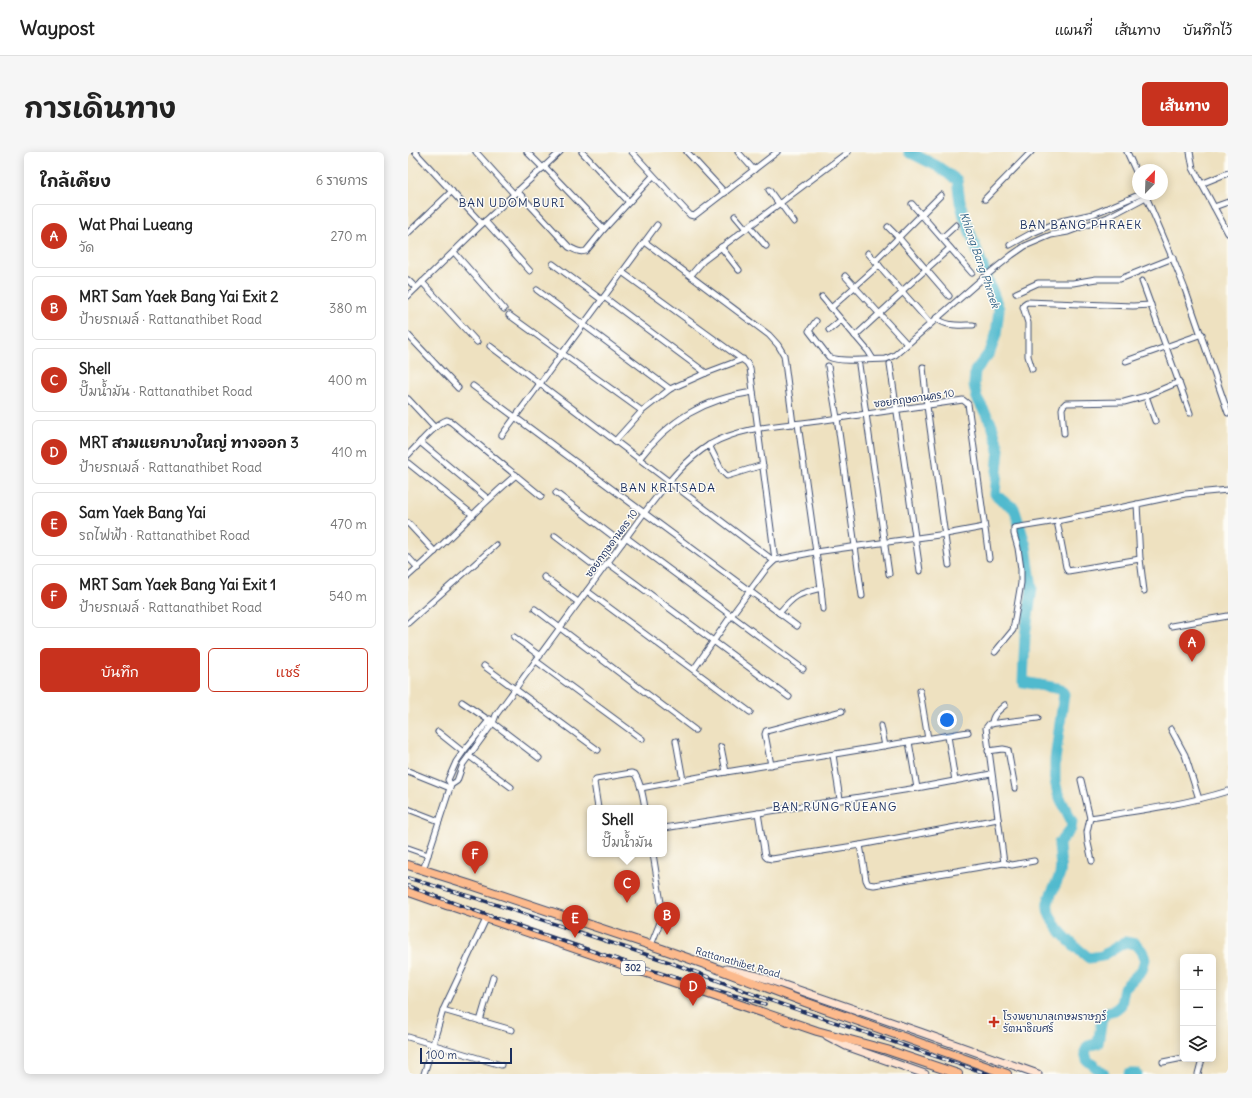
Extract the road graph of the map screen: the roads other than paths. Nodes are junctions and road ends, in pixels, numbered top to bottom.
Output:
1 (415, 152) edge
2 (476, 152) edge
3 (527, 152) edge
4 (560, 152) edge
5 (582, 152) edge
6 (632, 152) edge
7 (687, 152) edge
8 (738, 152) edge
9 (777, 152) edge
10 (848, 152) edge
11 (1031, 152) edge
12 (1127, 152) edge
13 (1192, 153) edge
14 (1132, 164) edge
15 (544, 168) junction
16 (754, 170) junction
17 (1228, 173) edge
18 (653, 176) junction
19 (1201, 184) junction
20 (769, 190) dead end
21 (452, 191) junction
22 (516, 192) junction
23 (725, 192) junction
24 (941, 195) dead end
25 (1132, 197) edge
26 (985, 199) dead end
27 (1138, 200) edge
28 (1147, 200) edge
29 (629, 202) junction
30 (1228, 202) edge
31 (780, 203) junction
32 (912, 204) dead end
33 (1214, 207) junction
34 (922, 215) junction
35 (735, 216) dead end
36 (484, 222) junction
37 (794, 222) dead end
38 (657, 225) dead end
39 (956, 225) dead end
40 (747, 227) junction
41 (888, 227) dead end
42 (604, 229) junction
43 (408, 232) edge
44 (1228, 233) edge
45 (899, 238) junction
46 (942, 238) junction
47 (645, 242) junction
48 (1010, 245) dead end
49 (766, 246) dead end
50 (721, 247) junction
51 (950, 248) junction
52 (454, 252) junction
53 (868, 253) dead end
54 (1173, 258) junction
55 (875, 261) junction
56 (554, 264) dead end
57 (879, 266) junction
58 (739, 270) dead end
59 (926, 270) junction
60 (530, 271) dead end
61 (622, 272) junction
62 (972, 273) dead end
63 (691, 276) junction
64 (845, 276) dead end
65 (408, 280) edge
66 (1142, 281) dead end
67 (422, 282) junction
68 (416, 288) junction
69 (855, 288) junction
70 (537, 290) dead end
71 (903, 292) junction
72 (1016, 293) dead end
73 (408, 296) edge
74 (949, 296) dead end
75 (822, 297) dead end
76 (603, 298) junction
77 (1151, 305) junction
78 (831, 308) junction
79 (504, 309) dead end
80 (880, 314) junction
81 (509, 315) dead end
82 (936, 318) junction
83 (841, 320) junction
84 (816, 321) dead end
85 (930, 323) junction
86 (584, 325) junction
87 (973, 325) dead end
88 (829, 330) dead end
89 (1202, 334) junction
90 (408, 335) edge
91 (855, 336) junction
92 (477, 342) dead end
93 (907, 344) junction
94 (490, 346) dead end
95 (1166, 347) junction
96 (562, 354) junction
97 (743, 359) junction
98 (873, 359) junction
99 (1126, 361) dead end
100 (890, 364) dead end
101 (859, 365) dead end
102 (828, 366) dead end
103 (922, 367) dead end
104 (1032, 369) dead end
105 (706, 373) junction
106 (1179, 382) junction
107 (540, 385) junction
108 (473, 386) dead end
109 (458, 388) dead end
110 (670, 389) junction
111 (753, 392) junction
112 (1146, 396) junction
113 (408, 399) edge
114 (927, 406) junction
115 (897, 410) junction
116 (642, 411) junction
117 (1190, 413) dead end
118 (1228, 413) edge
119 (867, 414) junction
120 (515, 417) junction
121 (837, 418) junction
122 (1155, 421) dead end
123 (795, 424) junction
124 (435, 428) junction
125 (758, 428) junction
126 (1064, 433) dead end
127 (502, 435) dead end
128 (615, 441) junction
129 (420, 442) junction
130 (709, 445) junction
131 (408, 456) edge
132 (639, 459) junction
133 (408, 463) edge
134 (763, 465) junction
135 (516, 475) junction
136 (668, 482) junction
137 (1228, 490) edge
138 (556, 492) dead end
139 (541, 496) dead end
140 (488, 499) junction
141 (1138, 504) junction
142 (644, 513) junction
143 (473, 515) junction
144 (1057, 521) junction
145 (408, 523) edge
146 (984, 527) junction
147 (946, 534) junction
148 (555, 536) dead end
149 (627, 538) junction
150 (914, 538) junction
151 (885, 542) junction
152 (622, 543) junction
153 (496, 545) dead end
154 (855, 546) junction
155 (435, 552) junction
156 (815, 552) junction
157 (408, 557) edge
158 (989, 558) dead end
159 (1140, 559) junction
160 (774, 560) junction
161 (608, 563) junction
162 (949, 565) dead end
163 (418, 568) junction
164 (601, 571) junction
165 (920, 571) dead end
166 (889, 574) dead end
167 (408, 576) edge
168 (544, 577) dead end
169 (821, 588) junction
170 (587, 591) junction
171 (1144, 591) dead end
172 (749, 592) junction
173 (862, 596) dead end
174 (578, 602) junction
175 (534, 609) dead end
176 (823, 609) dead end
177 (779, 614) junction
178 (731, 616) junction
179 (1228, 616) edge
180 (408, 623) edge
181 (797, 626) dead end
182 (1171, 626) dead end
183 (560, 627) junction
184 (514, 637) dead end
185 (714, 641) junction
186 (995, 652) dead end
187 (540, 656) junction
188 (536, 661) junction
189 (484, 666) dead end
190 (803, 669) dead end
191 (694, 670) junction
192 (515, 688) junction
193 (920, 691) dead end
194 (789, 697) dead end
195 (462, 702) dead end
196 (1005, 705) dead end
197 (842, 711) dead end
198 (750, 712) dead end
199 (496, 715) junction
200 (1038, 718) dead end
201 (488, 720) junction
202 (493, 723) junction
203 (992, 724) junction
204 (880, 726) dead end
205 (1171, 729) dead end
206 (695, 730) dead end
207 (438, 732) dead end
208 (968, 732) dead end
209 (948, 736) junction
210 (928, 739) junction
211 (642, 740) dead end
212 (676, 741) dead end
213 (909, 742) junction
214 (884, 746) junction
215 (721, 747) dead end
216 (598, 750) dead end
217 (988, 751) junction
218 (463, 752) junction
219 (833, 755) junction
220 (469, 756) junction
221 (539, 758) dead end
222 (771, 765) junction
223 (408, 771) edge
224 (726, 772) junction
225 (991, 774) junction
226 (683, 780) junction
227 (1082, 780) dead end
228 (955, 781) junction
229 (450, 787) junction
230 (511, 787) dead end
231 (641, 788) junction
232 (917, 788) junction
233 (1015, 788) dead end
234 (1228, 791) edge
235 (840, 799) junction
236 (1199, 799) junction
237 (598, 805) edge
238 (644, 805) edge
239 (408, 809) edge
240 (758, 813) junction
241 (1090, 818) junction
242 (998, 819) junction
243 (439, 821) junction
244 (667, 828) edge
245 (860, 844) junction
246 (408, 848) edge
247 (428, 855) junction
248 (653, 857) edge
249 (1034, 861) dead end
250 (1092, 862) dead end
251 (1004, 863) junction
252 (408, 865) edge
253 (423, 870) junction
254 (408, 891) edge
255 (408, 895) edge
256 (448, 905) junction
257 (486, 919) junction
258 (651, 945) junction
259 (710, 966) junction
260 (493, 977) dead end
261 (443, 1010) junction
262 (480, 1021) junction
263 (512, 1030) dead end
264 (817, 1031) junction
265 (408, 1037) edge
266 (433, 1045) junction
267 (1180, 1059) edge
268 (1163, 1062) dead end
269 (1201, 1062) edge
270 (501, 1065) dead end
271 (424, 1074) edge
272 (924, 1074) edge
273 (958, 1074) edge
274 (1007, 1074) edge
275 (1038, 1074) edge
276 (1198, 1074) edge

1 - 21 street
2 - 22 street
3 - 15 street
4 - 15 street
5 - 29 street
6 - 18 street
7 - 23 street
8 - 16 street
9 - 16 street
10 - 31 street
11 - 26 street
12 - 14 street
13 - 19 street
15 - 22 street
15 - 42 street
16 - 23 street
17 - 19 street
18 - 23 street
18 - 29 street
19 - 33 street
20 - 31 street
21 - 36 street
21 - 43 street
22 - 36 street
22 - 42 street
24 - 34 street
25 - 48 street
27 - 82 street
28 - 54 street
29 - 42 street
30 - 33 street
31 - 37 street
31 - 40 street
32 - 34 street
33 - 44 street
34 - 45 street
34 - 46 street
35 - 40 street
36 - 52 street
36 - 60 street
38 - 47 street
39 - 46 street
40 - 49 street
40 - 50 street
41 - 45 street
45 - 55 street
45 - 59 street
46 - 51 street
47 - 61 street
47 - 63 street
50 - 58 street
50 - 63 street
51 - 59 street
51 - 62 street
52 - 67 street
52 - 79 street
53 - 55 street
54 - 72 street
54 - 89 street
55 - 57 street
56 - 76 street
57 - 69 street
57 - 71 street
59 - 71 street
59 - 74 street
61 - 76 street
61 - 97 street
63 - 123 street
64 - 69 street
65 - 68 street
66 - 77 street
67 - 68 street
67 - 92 street
68 - 73 street
69 - 78 street
69 - 80 street
70 - 86 street
71 - 80 street
71 - 85 street
75 - 78 street
76 - 86 street
76 - 105 street
77 - 95 street
77 - 104 street
78 - 83 street
80 - 91 street
80 - 93 street
81 - 96 street
82 - 85 street
82 - 87 street
83 - 88 street
83 - 91 street
84 - 98 street
85 - 93 street
86 - 96 street
86 - 110 street
89 - 95 street
89 - 118 street
90 - 109 street
91 - 98 street
93 - 98 street
94 - 107 street
95 - 99 street
95 - 106 street
96 - 107 street
96 - 116 street
97 - 105 street
97 - 111 street
100 - 115 street
101 - 119 street
102 - 121 street
103 - 114 street
105 - 110 street
106 - 112 street
106 - 117 street
107 - 120 street
107 - 128 street
108 - 120 street
110 - 116 street
111 - 125 street
111 - 132 street
112 - 122 street
112 - 126 street
113 - 124 street
114 - 115 street, ซอยกฤษดานคร 10
114 - 146 street, ซอยกฤษดานคร 10
114 - 147 street
115 - 119 street, ซอยกฤษดานคร 10
115 - 150 street
116 - 128 street
119 - 121 street, ซอยกฤษดานคร 10
119 - 151 street
120 - 127 street
120 - 142 street
121 - 123 street, ซอยกฤษดานคร 10
121 - 154 street
123 - 125 street, ซอยกฤษดานคร 10
123 - 156 street
124 - 129 street
124 - 135 street
125 - 130 street, ซอยกฤษดานคร 10
125 - 134 street
128 - 132 street
129 - 131 street
129 - 140 street
130 - 134 street
130 - 136 street, ซอยกฤษดานคร 10
132 - 136 street
133 - 143 street
134 - 160 street
135 - 139 street
135 - 140 street
136 - 142 street, ซอยกฤษดานคร 10
136 - 160 street
137 - 141 street
138 - 152 street
140 - 143 street
141 - 144 street
141 - 159 street
142 - 149 street, ซอยกฤษดานคร 10
142 - 172 street
143 - 155 street
144 - 159 street
144 - 186 street
145 - 155 street
146 - 147 street
146 - 158 street
147 - 150 street
147 - 162 street
148 - 164 street
149 - 152 street, ซอยกฤษดานคร 10
149 - 178 street
150 - 151 street
150 - 165 street
151 - 154 street
151 - 166 street
152 - 161 street, ซอยกฤษดานคร 10
153 - 180 street
154 - 156 street
154 - 173 street
155 - 163 street
156 - 160 street
156 - 169 street
157 - 163 street
159 - 171 street
160 - 172 street
161 - 164 street, ซอยกฤษดานคร 10
161 - 185 street
163 - 167 street
164 - 170 street, ซอยกฤษดานคร 10
168 - 174 street
169 - 176 street
169 - 177 street
170 - 174 street, ซอยกฤษดานคร 10
170 - 191 street
172 - 177 street
172 - 178 street
174 - 183 street, ซอยกฤษดานคร 10
175 - 183 street
177 - 181 street
178 - 185 street
178 - 190 street
179 - 182 street
183 - 187 street, ซอยกฤษดานคร 10
183 - 206 street
184 - 187 street
185 - 191 street
185 - 194 street
187 - 188 street, ซอยกฤษดานคร 10
188 - 192 street, ซอยกฤษดานคร 10
188 - 211 street
189 - 192 street
191 - 198 street
192 - 199 street, ซอยกฤษดานคร 10
192 - 216 street
193 - 210 street
195 - 201 street
196 - 203 street
197 - 222 street
199 - 201 street, ซอยกฤษดานคร 10
199 - 202 street, ซอยกฤษดานคร 10
200 - 203 street
201 - 202 street
201 - 218 street, ซอยกฤษดานคร 10
202 - 220 street, ซอยกฤษดานคร 10
202 - 221 street
203 - 217 street
204 - 214 street
205 - 236 street
207 - 218 street
208 - 209 street
209 - 210 street
209 - 228 street
210 - 213 street
212 - 226 street
213 - 214 street
213 - 232 street
214 - 219 street
215 - 224 street
217 - 225 street
217 - 233 street
218 - 229 street, ซอยกฤษดานคร 10
219 - 222 street
219 - 235 street
220 - 229 street, ซอยกฤษดานคร 10
220 - 230 street
222 - 224 street
223 - 229 street
224 - 226 street
225 - 228 street
225 - 242 street
226 - 231 street
227 - 241 street
228 - 232 street
229 - 243 street, ซอยกฤษดานคร 10
231 - 237 street
231 - 238 street
232 - 235 street
234 - 236 street
235 - 240 street
236 - 241 street
239 - 243 street
240 - 244 street
240 - 245 street
241 - 250 street
242 - 245 street
242 - 251 street
243 - 247 street, ซอยกฤษดานคร 10
245 - 251 street
246 - 247 street
247 - 253 street, ซอยกฤษดานคร 10
248 - 258 street
249 - 251 street
252 - 253 main road, Rattanathibet Road
253 - 258 main road, Rattanathibet Road
254 - 256 highway
255 - 256 main road, 302
256 - 257 main road, 302
257 - 261 street
257 - 264 main road, 302
258 - 259 main road, Rattanathibet Road
259 - 274 main road
259 - 275 main road, Rattanathibet Road
260 - 262 street
261 - 262 street
261 - 266 street
262 - 263 street
264 - 272 main road, 302
264 - 273 main road, 302
265 - 266 street
266 - 270 street
266 - 271 street
267 - 268 street
269 - 276 street

